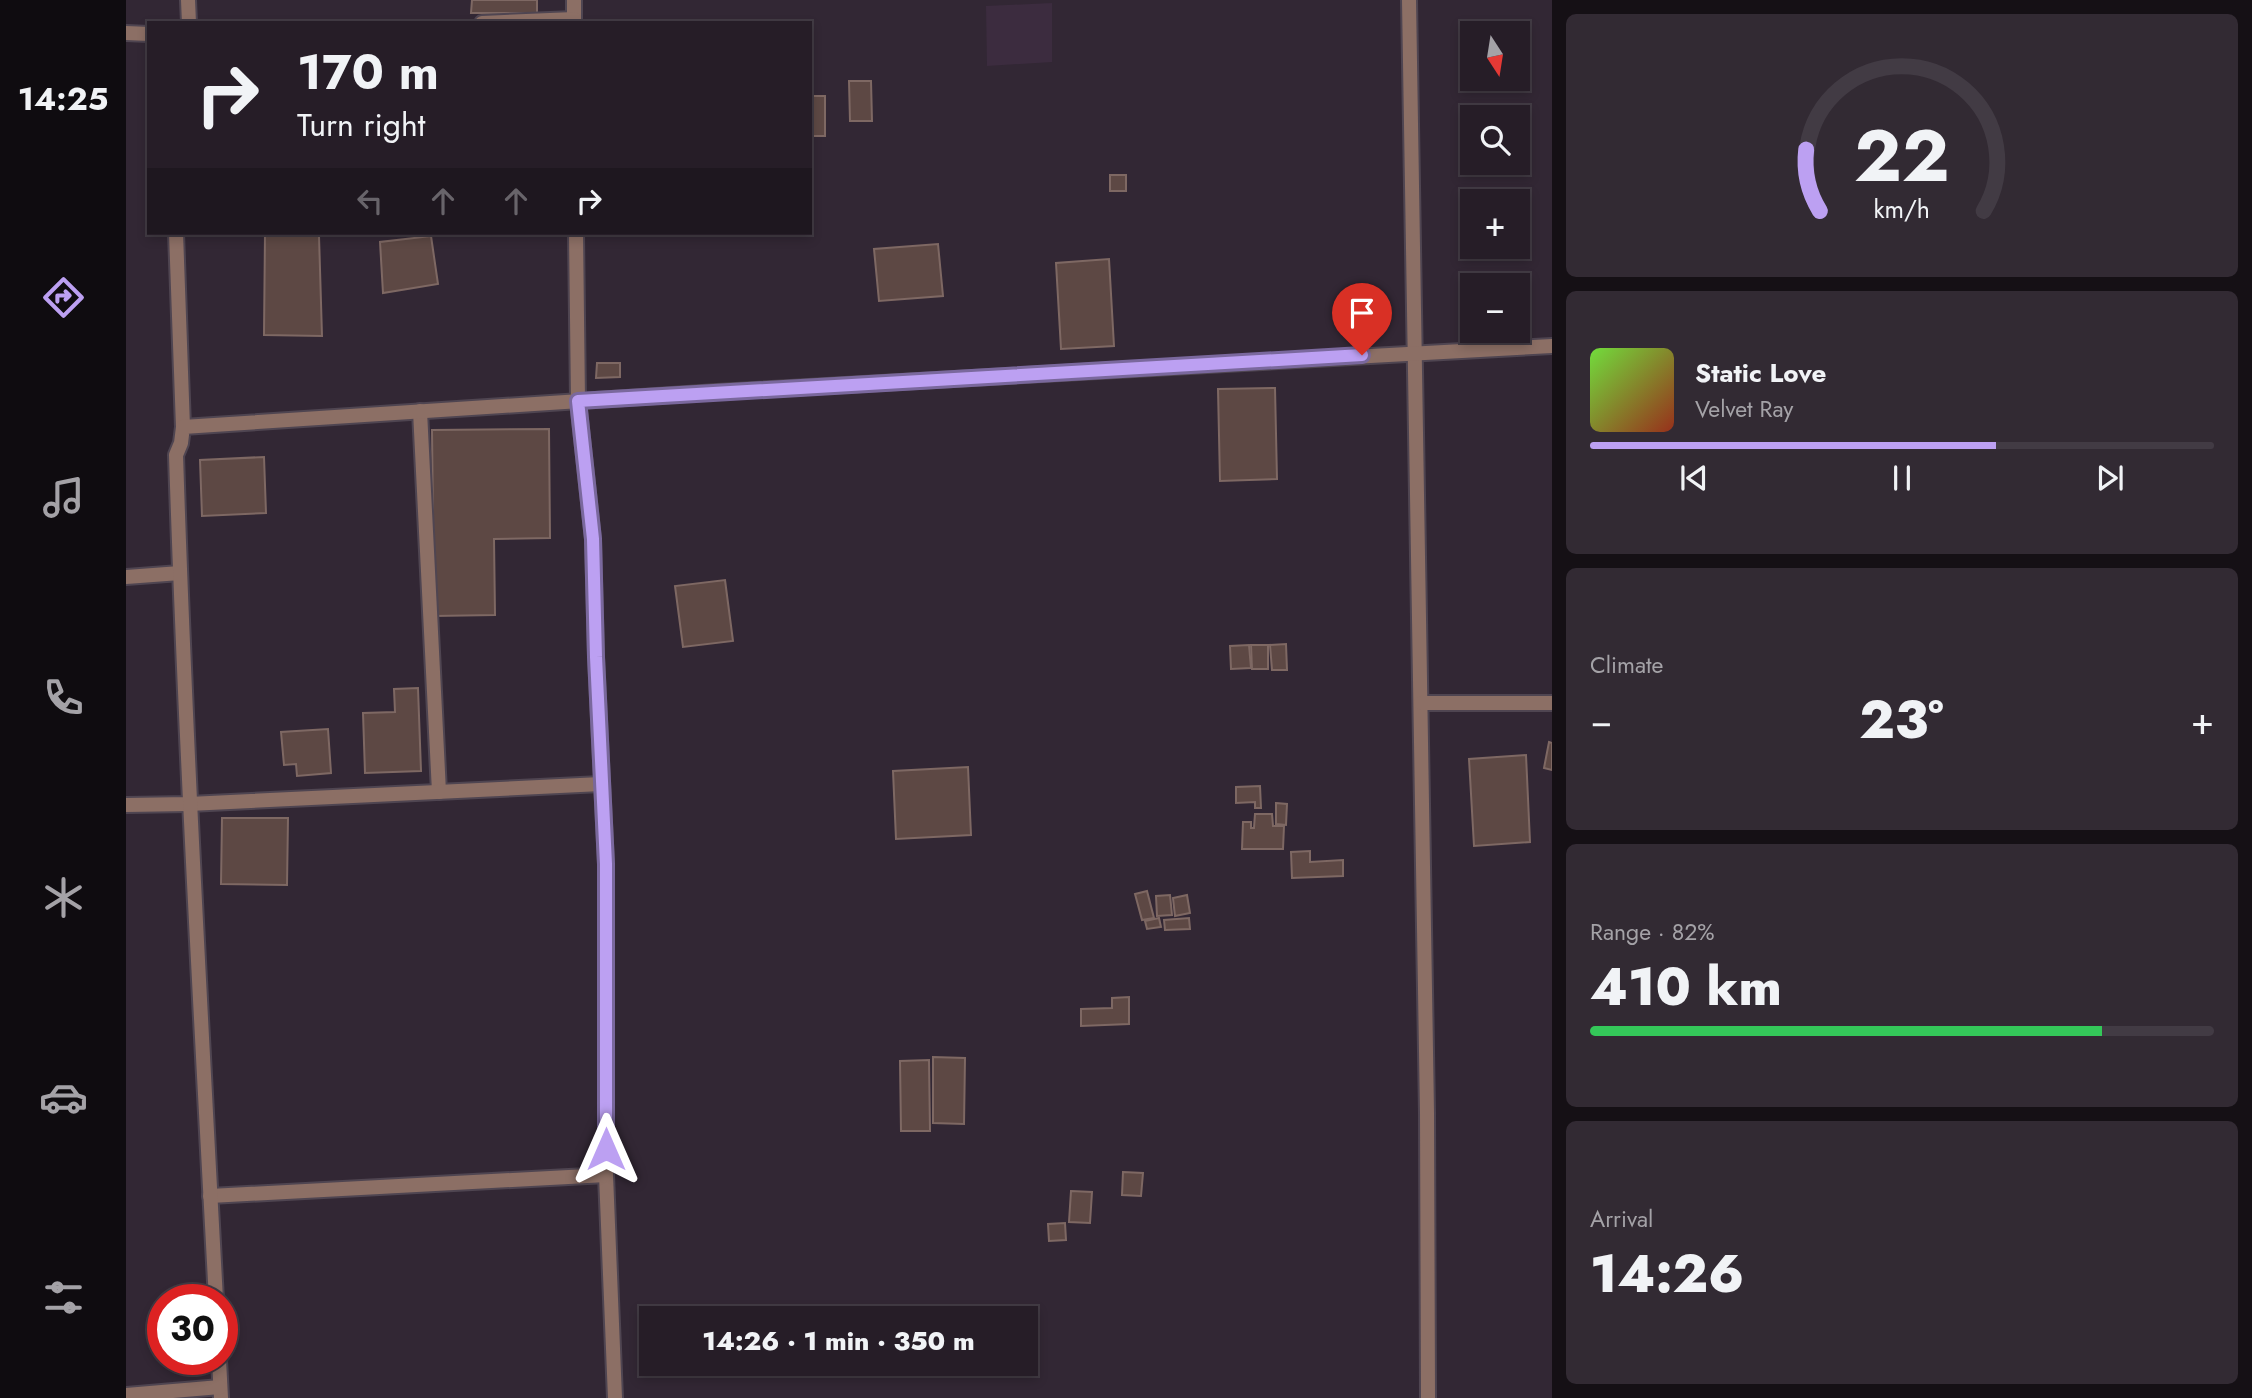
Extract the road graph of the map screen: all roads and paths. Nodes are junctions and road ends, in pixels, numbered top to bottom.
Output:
1 (188, 0) edge
2 (574, 0) edge
3 (1409, 0) edge
4 (189, 21) edge
5 (574, 21) edge
6 (126, 33) edge
7 (147, 34) edge
8 (176, 235) edge
9 (576, 235) edge
10 (1552, 346) edge
11 (1416, 352) junction
12 (578, 401) junction
13 (420, 411) junction
14 (183, 427) junction
15 (180, 573) junction
16 (126, 577) edge
17 (1421, 703) junction
18 (1552, 703) edge
19 (601, 784) junction
20 (439, 792) junction
21 (189, 804) junction
22 (126, 805) edge
23 (606, 1175) junction
24 (210, 1196) junction
25 (215, 1284) edge
26 (219, 1375) edge
27 (220, 1393) edge
28 (126, 1395) edge
29 (615, 1398) edge
30 (1428, 1398) edge

1 - 4 street
2 - 5 street
3 - 11 street
6 - 7 street
8 - 14 street
9 - 12 street
10 - 11 street
11 - 12 street
11 - 17 street
12 - 13 street
12 - 19 street
13 - 14 street
13 - 20 street
14 - 15 street
15 - 16 street
15 - 21 street
17 - 18 street
17 - 30 street
19 - 20 street
19 - 23 street
20 - 21 street
21 - 22 street
21 - 24 street
23 - 24 street
23 - 29 street
24 - 25 street
26 - 27 street
27 - 28 street

